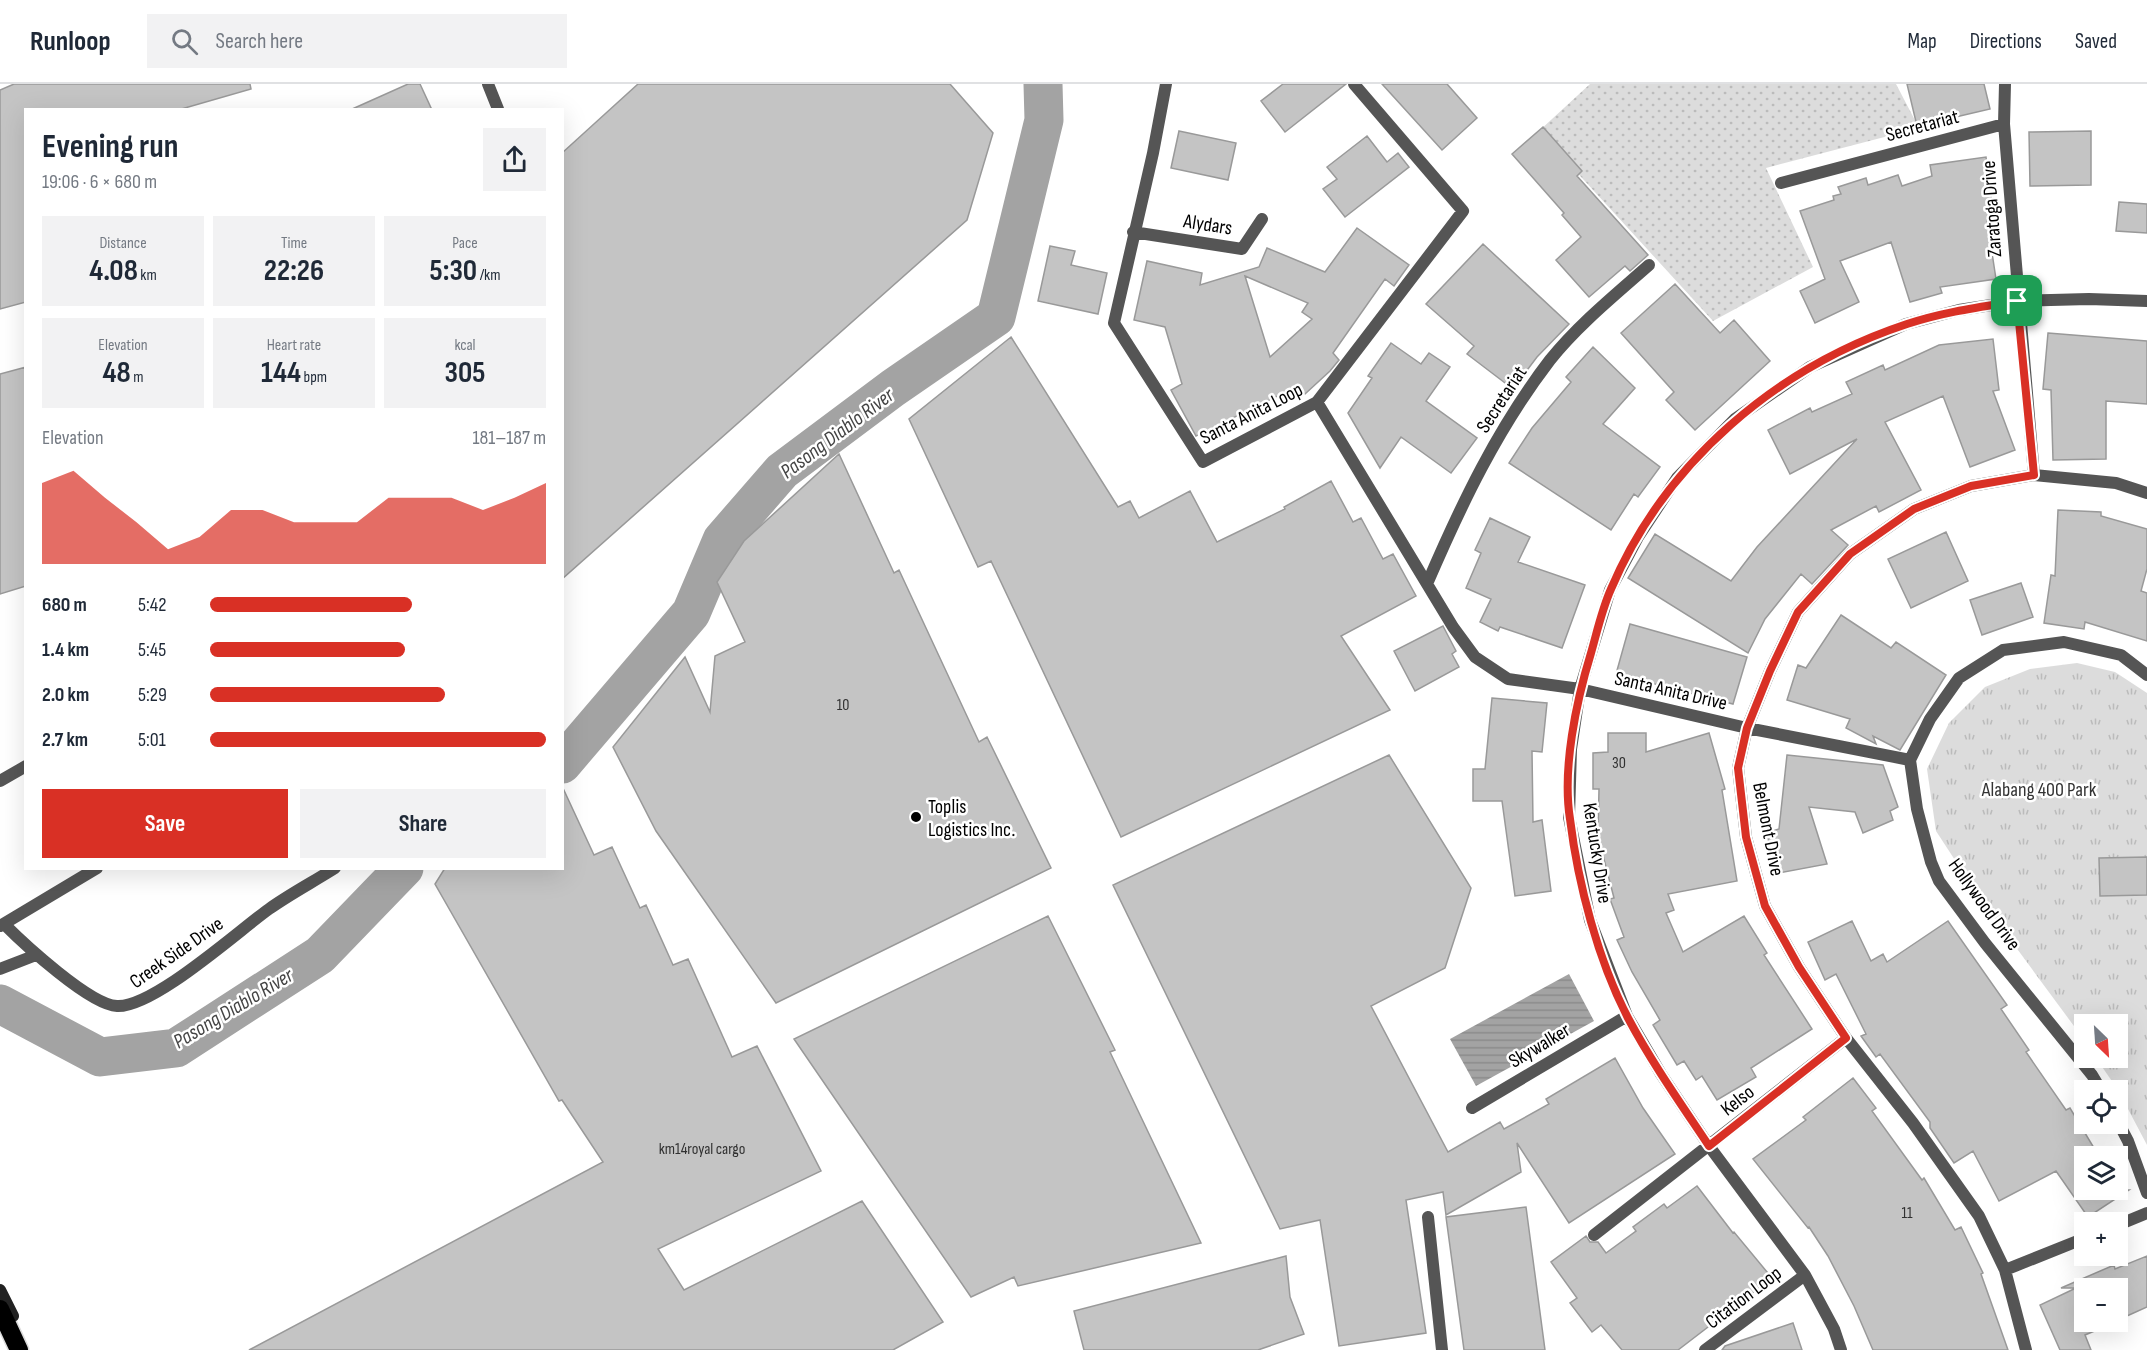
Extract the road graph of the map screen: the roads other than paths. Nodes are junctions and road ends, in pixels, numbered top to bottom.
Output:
1 (488, 84) edge
2 (1166, 84) edge
3 (1354, 84) edge
4 (2005, 84) edge
5 (498, 108) edge
6 (2004, 124) junction
7 (1781, 183) dead end
8 (1262, 219) dead end
9 (1133, 232) junction
10 (1649, 265) dead end
11 (2017, 301) junction
12 (2147, 301) edge
13 (1317, 402) junction
14 (2034, 475) junction
15 (2147, 493) edge
16 (1427, 584) junction
17 (2147, 675) edge
18 (1580, 689) junction
19 (1747, 728) junction
20 (1910, 760) junction
21 (24, 767) edge
22 (0, 781) edge
23 (95, 870) edge
24 (332, 870) edge
25 (2, 925) edge
26 (36, 955) junction
27 (0, 969) edge
28 (1627, 1016) junction
29 (1846, 1038) junction
30 (2095, 1080) edge
31 (1472, 1108) dead end
32 (2124, 1134) edge
33 (1709, 1146) junction
34 (2147, 1193) edge
35 (2147, 1213) edge
36 (1428, 1217) dead end
37 (2128, 1221) edge
38 (1594, 1235) dead end
39 (2074, 1242) edge
40 (2005, 1270) junction
41 (1805, 1275) junction
42 (0, 1290) edge
43 (0, 1309) edge
44 (19, 1350) edge
45 (29, 1350) edge
46 (1442, 1350) edge
47 (1705, 1350) edge
48 (1840, 1350) edge
49 (2026, 1350) edge

1 - 5 street
2 - 9 street, Santa Anita Loop
3 - 13 street, Santa Anita Loop
4 - 6 street, Zaratoga Drive
6 - 7 street, Secretariat
6 - 11 street, Zaratoga Drive
8 - 9 street, Alydars
9 - 13 street, Santa Anita Loop
10 - 16 street, Secretariat
11 - 12 street, Kentucky Drive
11 - 14 street, Zaratoga Drive
11 - 18 street, Kentucky Drive
13 - 16 street, Santa Anita Drive
14 - 15 street, Belmont Drive
14 - 19 street, Belmont Drive
16 - 18 street, Santa Anita Drive
17 - 20 street
18 - 19 street, Santa Anita Drive
18 - 28 street, Kentucky Drive
19 - 20 street, Santa Anita Drive
19 - 29 street, Belmont Drive
20 - 30 street, Hollywood Drive
21 - 22 street
23 - 25 street
24 - 26 street, Creek Side Drive
25 - 26 street, Creek Side Drive
26 - 27 street
28 - 31 street, Skywalker
28 - 33 street, Kentucky Drive
29 - 33 street, Kelso
29 - 40 street, Belmont Drive
32 - 34 street
33 - 38 street, Kelso
33 - 41 street, Kentucky Drive
35 - 37 street
36 - 46 street
39 - 40 street
40 - 49 street, Belmont Drive
41 - 47 street, Citation Loop
41 - 48 street, Kentucky Drive
42 - 45 main road
43 - 44 highway

